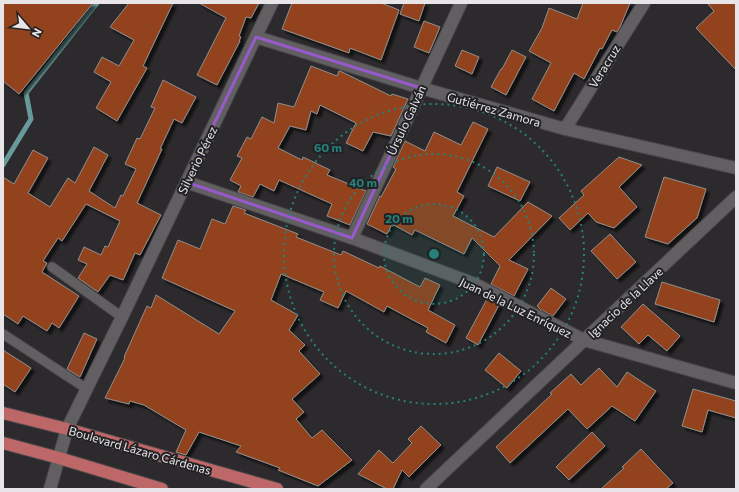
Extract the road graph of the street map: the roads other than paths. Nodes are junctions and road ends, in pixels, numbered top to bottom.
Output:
1 (272, 3) edge
2 (461, 3) edge
3 (644, 3) edge
4 (256, 37) junction
5 (421, 88) junction
6 (564, 129) junction
7 (736, 168) edge
8 (186, 182) junction
9 (736, 197) edge
10 (352, 238) junction
11 (52, 267) dead end
12 (122, 317) junction
13 (3, 334) edge
14 (584, 340) junction
15 (736, 383) edge
16 (86, 389) junction
17 (8, 414) edge
18 (67, 429) junction
19 (3, 443) edge
20 (59, 458) junction
21 (50, 489) edge
22 (162, 489) edge
23 (277, 489) edge
24 (426, 489) edge

1 - 4 street, Silverio Pérez
2 - 5 street, Úrsulo Galván
3 - 6 street, Veracruz
4 - 5 street, Gutiérrez Zamora
4 - 8 street, Silverio Pérez
5 - 6 street, Gutiérrez Zamora
5 - 10 street, Úrsulo Galván
6 - 7 street, Gutiérrez Zamora
8 - 10 street, Juan de la Luz Enríquez
8 - 12 street, Silverio Pérez
9 - 14 street, Ignacio de la Llave
10 - 14 street, Juan de la Luz Enríquez
11 - 12 lane
12 - 16 street, Silverio Pérez
13 - 16 lane
14 - 15 street, Juan de la Luz Enríquez
14 - 24 street, Ignacio de la Llave
16 - 18 street, Silverio Pérez
17 - 18 main road, Boulevard Lázaro Cárdenas
18 - 20 street, Silverio Pérez
18 - 23 main road, Boulevard Lázaro Cárdenas
19 - 20 main road
20 - 21 street, Silverio Pérez
20 - 22 main road

